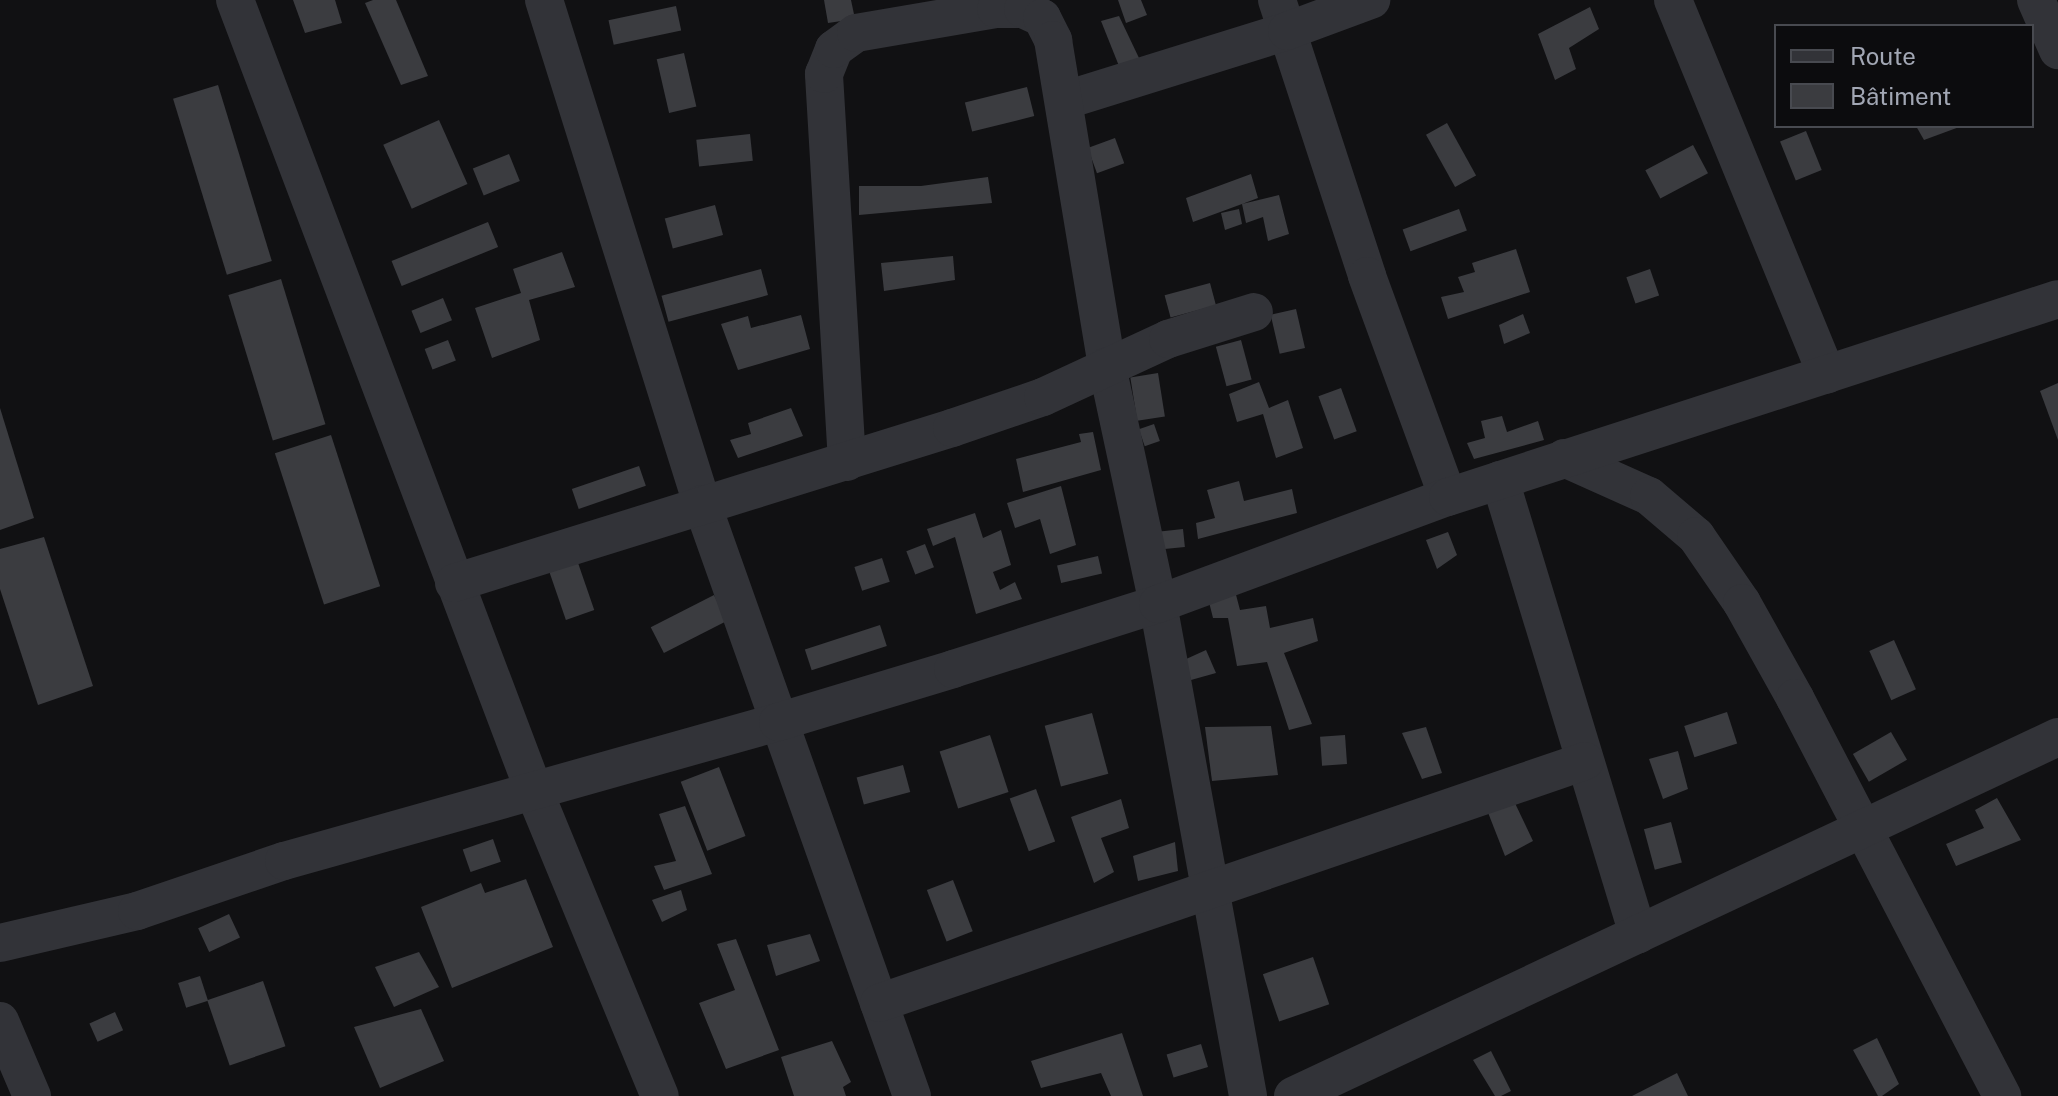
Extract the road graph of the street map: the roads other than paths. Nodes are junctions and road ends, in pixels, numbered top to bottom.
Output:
1 (235, 0) edge
2 (544, 0) edge
3 (1371, 0) edge
4 (1673, 0) edge
5 (2036, 0) edge
6 (924, 10) edge
7 (1282, 16) edge
8 (2058, 50) edge
9 (1066, 100) junction
10 (2058, 299) edge
11 (1254, 312) dead end
12 (1107, 366) junction
13 (1827, 375) junction
14 (1564, 458) junction
15 (847, 462) junction
16 (1500, 480) junction
17 (1448, 497) junction
18 (702, 504) junction
19 (454, 583) junction
20 (1158, 604) junction
21 (778, 722) junction
22 (2058, 737) edge
23 (1585, 761) junction
24 (534, 791) junction
25 (1862, 830) junction
26 (1210, 892) junction
27 (1638, 935) junction
28 (0, 943) edge
29 (879, 1003) junction
30 (0, 1021) edge
31 (32, 1096) edge
32 (660, 1096) edge
33 (912, 1096) edge
34 (1248, 1096) edge
35 (1293, 1096) edge
36 (2002, 1096) edge

1 - 19 street
2 - 18 street
3 - 7 street
4 - 13 street
5 - 8 street
6 - 9 street
6 - 15 street
7 - 9 street
7 - 17 street
9 - 12 street
10 - 13 street
11 - 12 street
12 - 15 street
12 - 20 street
13 - 14 street
14 - 16 street
14 - 25 street
15 - 18 street
16 - 17 street
16 - 23 street
17 - 20 street
18 - 19 street
18 - 21 street
19 - 24 street
20 - 21 street
20 - 26 street
21 - 24 street
21 - 29 street
22 - 25 street
23 - 26 street
23 - 27 street
24 - 28 street
24 - 32 street
25 - 27 street
25 - 36 street
26 - 29 street
26 - 34 street
27 - 35 street
29 - 33 street
30 - 31 street

